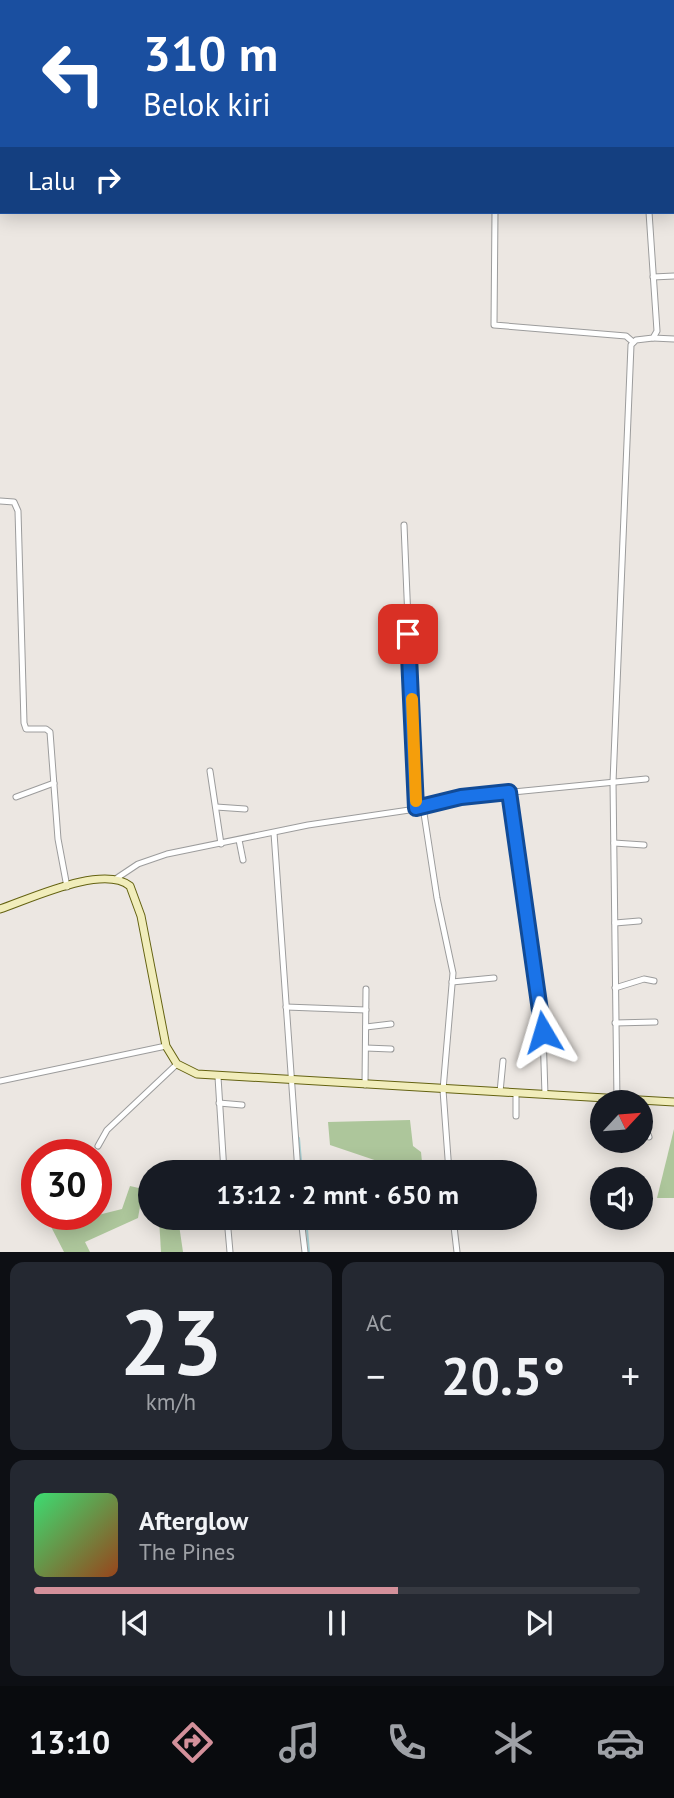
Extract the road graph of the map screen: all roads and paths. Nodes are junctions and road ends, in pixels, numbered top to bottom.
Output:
1 (495, 214) edge
2 (649, 214) edge
3 (653, 276) junction
4 (674, 276) edge
5 (653, 338) junction
6 (674, 339) edge
7 (633, 342) junction
8 (0, 501) edge
9 (404, 525) dead end
10 (211, 771) dead end
11 (646, 779) dead end
12 (613, 782) junction
13 (54, 783) junction
14 (509, 792) junction
15 (16, 797) dead end
16 (216, 807) junction
17 (420, 808) junction
18 (245, 809) dead end
19 (274, 833) junction
20 (239, 840) junction
21 (614, 843) junction
22 (221, 844) junction
23 (644, 845) dead end
24 (243, 860) dead end
25 (117, 878) junction
26 (67, 887) junction
27 (0, 909) edge
28 (639, 920) dead end
29 (615, 923) junction
30 (494, 978) dead end
31 (654, 981) dead end
32 (453, 982) junction
33 (615, 988) junction
34 (366, 989) dead end
35 (286, 1007) junction
36 (366, 1010) junction
37 (655, 1022) dead end
38 (615, 1023) junction
39 (391, 1024) dead end
40 (366, 1027) junction
41 (166, 1046) junction
42 (366, 1048) junction
43 (391, 1049) dead end
44 (503, 1061) dead end
45 (177, 1063) junction
46 (0, 1073) edge
47 (218, 1077) junction
48 (1, 1081) edge
49 (292, 1081) junction
50 (365, 1085) junction
51 (443, 1090) junction
52 (617, 1090) edge
53 (500, 1092) junction
54 (516, 1094) junction
55 (545, 1096) junction
56 (590, 1099) edge
57 (653, 1101) edge
58 (674, 1102) edge
59 (219, 1103) junction
60 (242, 1105) dead end
61 (516, 1115) dead end
62 (102, 1139) edge
63 (223, 1160) edge
64 (297, 1160) edge
65 (448, 1160) edge
66 (229, 1230) edge
67 (302, 1230) edge
68 (454, 1230) edge
69 (230, 1252) edge
70 (305, 1252) edge
71 (457, 1252) edge

1 - 7 street
2 - 3 street
3 - 4 street
3 - 5 street
5 - 6 street
5 - 7 street
7 - 12 street
8 - 13 street
9 - 17 street
10 - 16 street
11 - 12 street
12 - 14 street
12 - 21 street
13 - 15 street
13 - 26 street
14 - 17 street
14 - 55 street
16 - 18 street
16 - 22 street
17 - 19 street
17 - 32 street
19 - 20 street
19 - 35 street
20 - 22 street
20 - 24 street
21 - 23 street
21 - 29 street
22 - 25 street
25 - 26 main road
25 - 41 main road
26 - 27 main road
28 - 29 street
29 - 33 street
30 - 32 street
31 - 33 street
32 - 51 street
33 - 38 street
34 - 36 street
35 - 36 street
35 - 49 street
36 - 40 street
37 - 38 street
38 - 52 street
39 - 40 street
40 - 42 street
41 - 45 main road
41 - 48 street
42 - 43 street
42 - 50 street
44 - 53 street
45 - 47 main road
45 - 62 street
46 - 48 street
47 - 49 main road
47 - 59 street
49 - 50 main road
49 - 64 street
50 - 51 main road
51 - 53 main road
51 - 65 street
53 - 54 main road
54 - 55 main road
54 - 61 street
55 - 56 main road
57 - 58 main road
59 - 60 street
59 - 63 street
66 - 69 street
67 - 70 street
68 - 71 street

